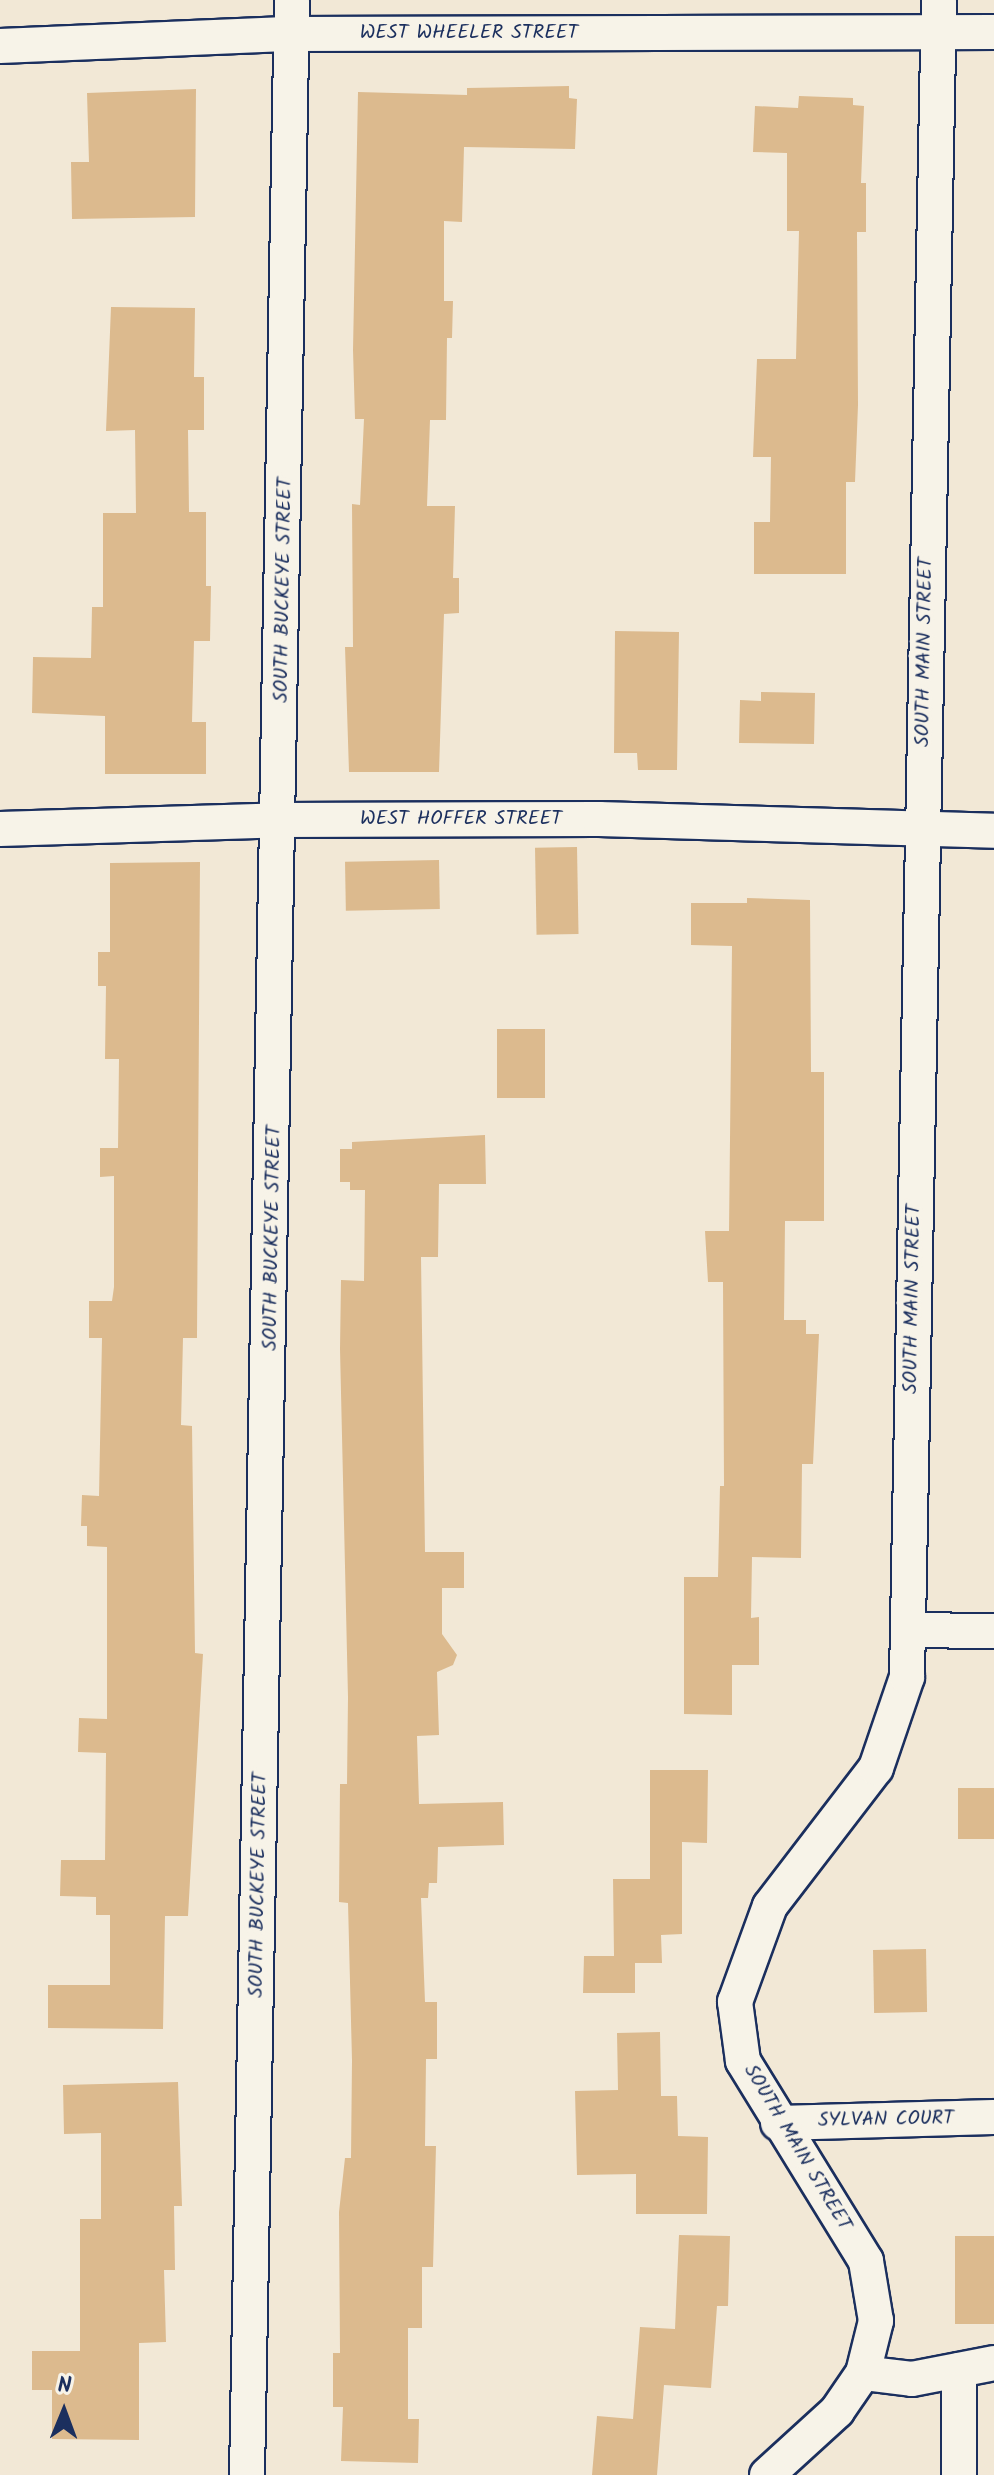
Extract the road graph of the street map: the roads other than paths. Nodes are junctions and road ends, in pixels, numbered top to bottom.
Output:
1 (292, 0) edge
2 (939, 16) edge
3 (994, 32) edge
4 (292, 34) junction
5 (0, 46) edge
6 (281, 820) junction
7 (0, 829) edge
8 (921, 831) junction
9 (994, 831) edge
10 (908, 1630) junction
11 (994, 1631) edge
12 (994, 2117) edge
13 (778, 2123) junction
14 (994, 2363) edge
15 (959, 2370) junction
16 (863, 2373) junction
17 (247, 2475) edge
18 (767, 2475) edge
19 (959, 2475) edge

1 - 4 street, SOUTH BUCKEYE STREET
2 - 3 street, WEST WHEELER STREET
2 - 4 street, WEST WHEELER STREET
2 - 8 street, SOUTH MAIN STREET
4 - 5 street, WEST WHEELER STREET
4 - 6 street, SOUTH BUCKEYE STREET
6 - 7 street, WEST HOFFER STREET
6 - 8 street, WEST HOFFER STREET
6 - 17 street, SOUTH BUCKEYE STREET
8 - 9 street, WEST HOFFER STREET
8 - 10 street, SOUTH MAIN STREET
10 - 11 street
10 - 13 street, SOUTH MAIN STREET
12 - 13 street, SYLVAN COURT
13 - 16 street, SOUTH MAIN STREET
14 - 15 street
15 - 16 street
15 - 19 street
16 - 18 street, SOUTH MAIN STREET

